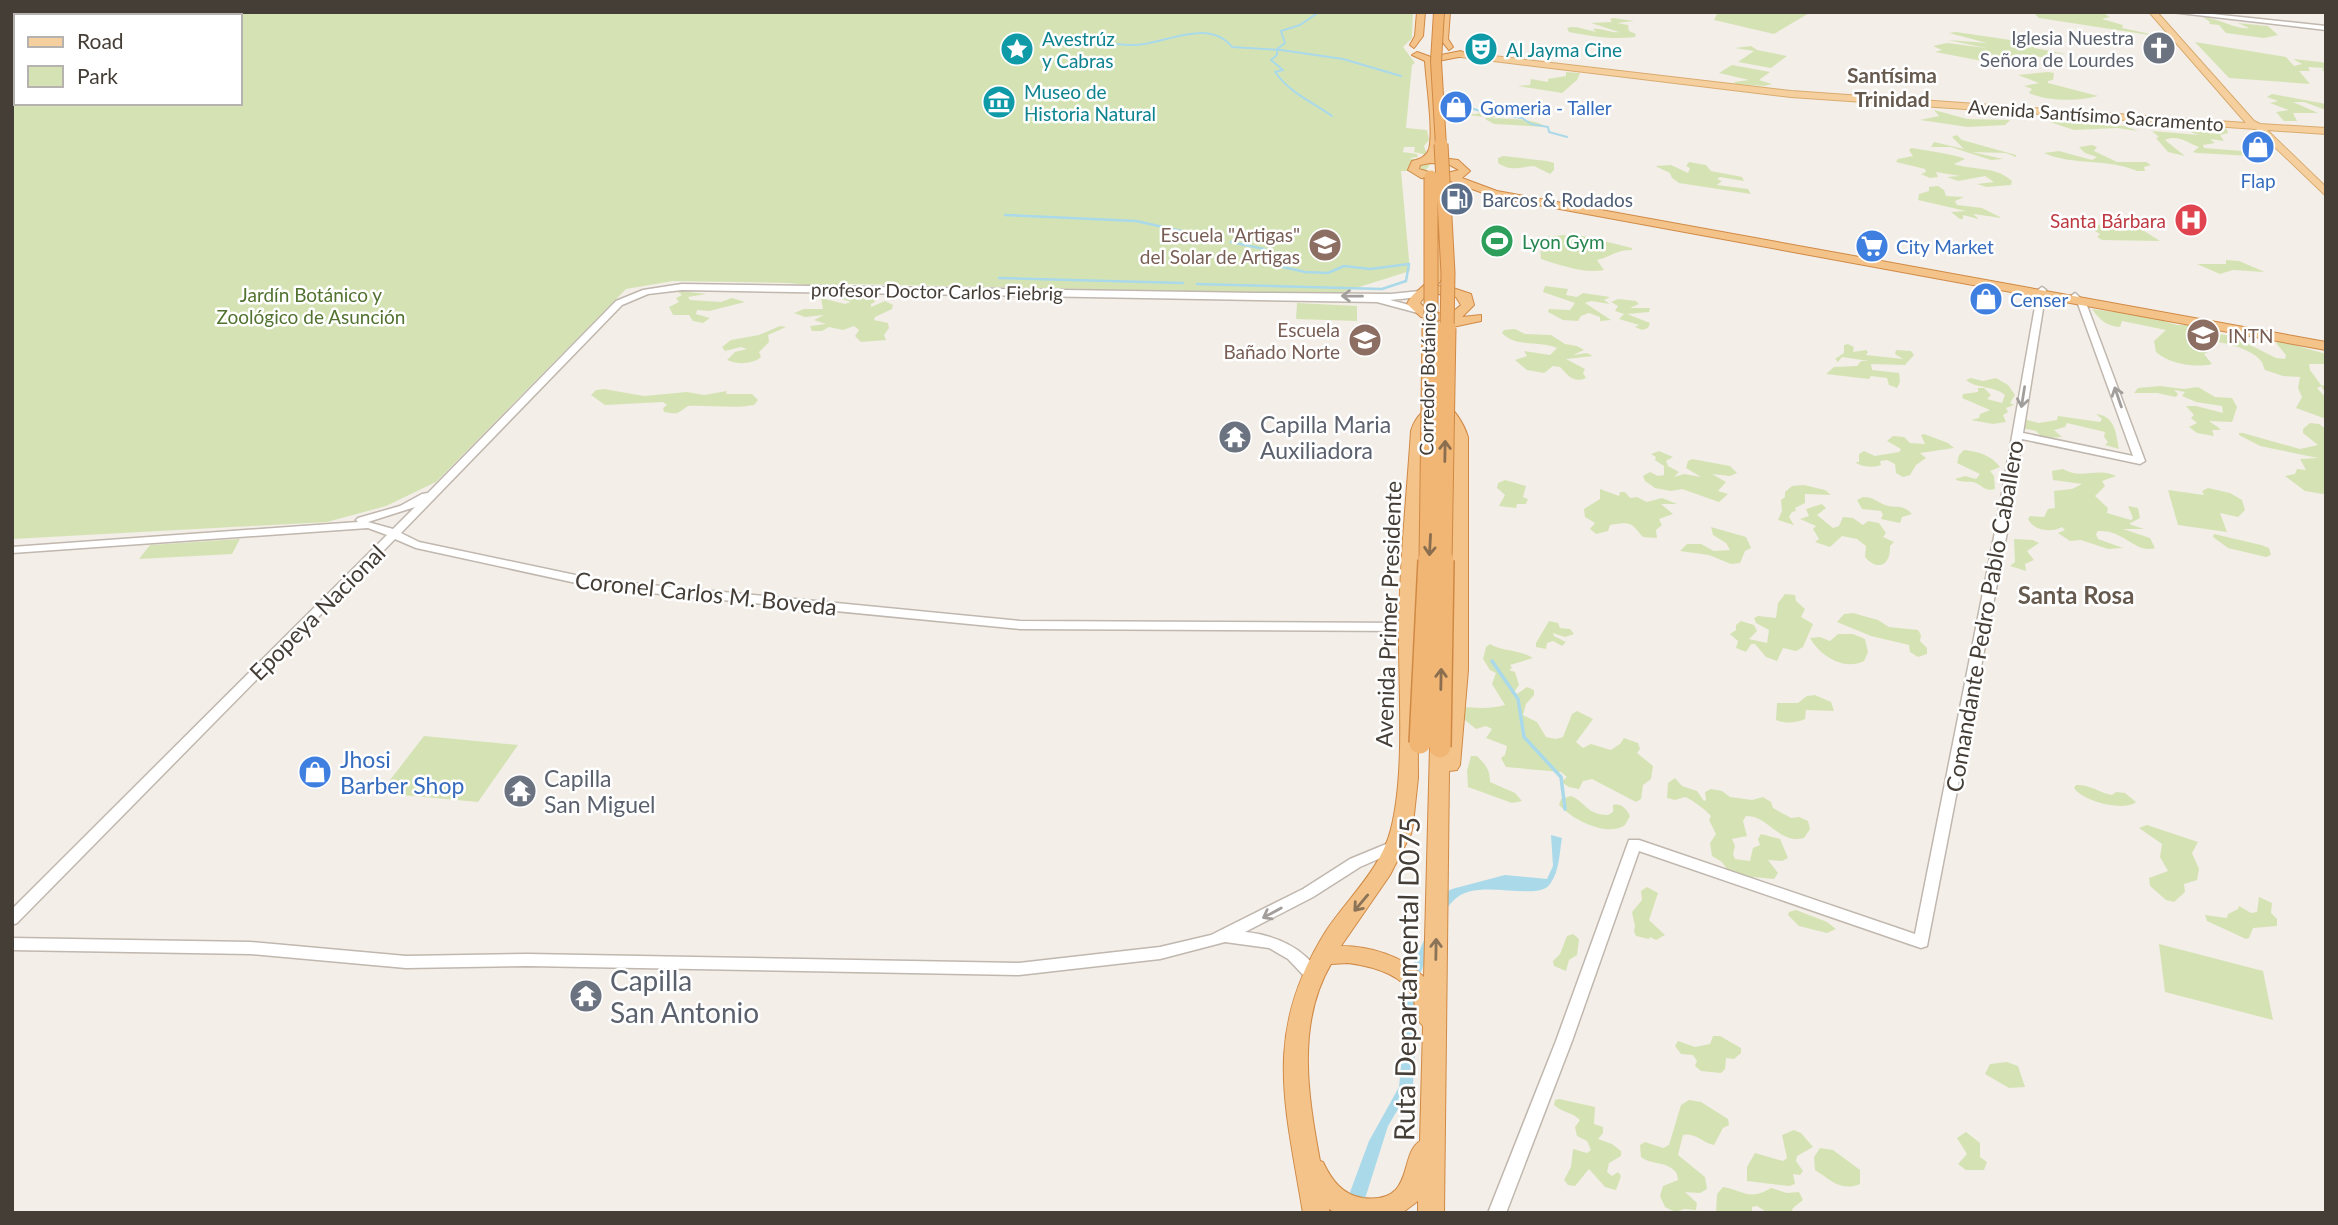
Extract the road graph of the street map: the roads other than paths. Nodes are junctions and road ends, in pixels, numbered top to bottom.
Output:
1 (1421, 12) edge
2 (1430, 12) edge
3 (1440, 12) edge
4 (1446, 12) edge
5 (2153, 12) edge
6 (2162, 12) edge
7 (2174, 12) edge
8 (2326, 28) edge
9 (1416, 50) junction
10 (1447, 50) junction
11 (1466, 53) junction
12 (2260, 125) junction
13 (2326, 130) edge
14 (1439, 150) junction
15 (1426, 160) junction
16 (1454, 162) junction
17 (1465, 171) junction
18 (1420, 175) junction
19 (1451, 178) junction
20 (2326, 185) edge
21 (1496, 190) junction
22 (2326, 193) edge
23 (2041, 292) junction
24 (1421, 293) junction
25 (1258, 296) junction
26 (1466, 297) junction
27 (2079, 299) junction
28 (619, 303) joint
29 (1420, 311) junction
30 (1455, 316) junction
31 (1476, 318) dead end
32 (1438, 325) junction
33 (2326, 341) edge
34 (2326, 346) edge
35 (1438, 402) junction
36 (2017, 435) junction
37 (457, 472) junction
38 (341, 525) junction
39 (393, 536) junction
40 (12, 550) edge
41 (1408, 627) junction
42 (1430, 745) junction
43 (1440, 835) junction
44 (1398, 839) junction
45 (12, 919) edge
46 (1226, 936) junction
47 (12, 944) edge
48 (1318, 965) junction
49 (1434, 1042) junction
50 (1297, 1091) junction
51 (1432, 1118) junction
52 (1316, 1213) edge
53 (1431, 1213) edge
54 (1497, 1213) edge

1 - 9 highway
2 -> 42 highway, Corredor Botánico, bridge
42 -> 3 highway, Corredor Botánico, bridge
4 - 10 highway
5 - 12 main road
6 - 12 main road
7 - 8 street
9 - 10 highway
9 - 15 highway
10 - 11 highway
10 - 11 highway
10 - 14 highway
11 - 12 main road, Avenida Santísimo Sacramento
12 - 13 main road, Avenida Santísimo Sacramento
12 - 20 main road
12 - 22 main road
14 - 16 highway
14 - 21 highway
15 - 16 highway
15 - 18 highway
16 - 17 highway
17 - 19 highway
17 - 21 highway
18 - 19 highway
18 - 24 highway
19 - 23 highway
19 - 26 highway
21 - 23 highway
23 - 27 highway
23 -> 36 street, Comandante Pedro Pablo Caballero
24 -> 25 street, profesor Doctor Carlos Fiebrig
24 - 26 highway
24 - 29 highway
25 - 28 street, profesor Doctor Carlos Fiebrig
25 - 29 street, profesor Doctor Carlos Fiebrig
26 - 30 highway
27 - 33 highway
27 - 34 highway
36 -> 27 street
28 - 37 street, Epopeya Nacional
29 - 30 highway
29 - 32 highway
30 - 32 highway
31 - 32 highway
32 - 35 highway
35 - 41 highway, Avenida Primer Presidente
35 - 43 highway
36 - 54 street, Comandante Pedro Pablo Caballero
37 - 38 street
37 - 39 street, Epopeya Nacional
38 - 39 street, Coronel Carlos M. Boveda
38 - 40 street, Coronel Carlos M. Boveda
39 - 41 street, Coronel Carlos M. Boveda
39 - 45 street, Epopeya Nacional
41 - 44 highway, Avenida Primer Presidente
42 - 43 highway, Ruta Departamental D075
42 - 44 highway, Ruta Departamental D075
49 -> 43 highway, Ruta Departamental D075
44 -> 46 street
44 -> 48 highway, Ruta Departamental D075
46 - 47 street
46 - 48 street
48 - 49 highway
48 - 50 highway, Ruta Departamental D075
49 - 51 highway, Ruta Departamental D075
50 - 51 highway
50 - 52 highway, Ruta Departamental D075
51 - 53 highway, Ruta Departamental D075

